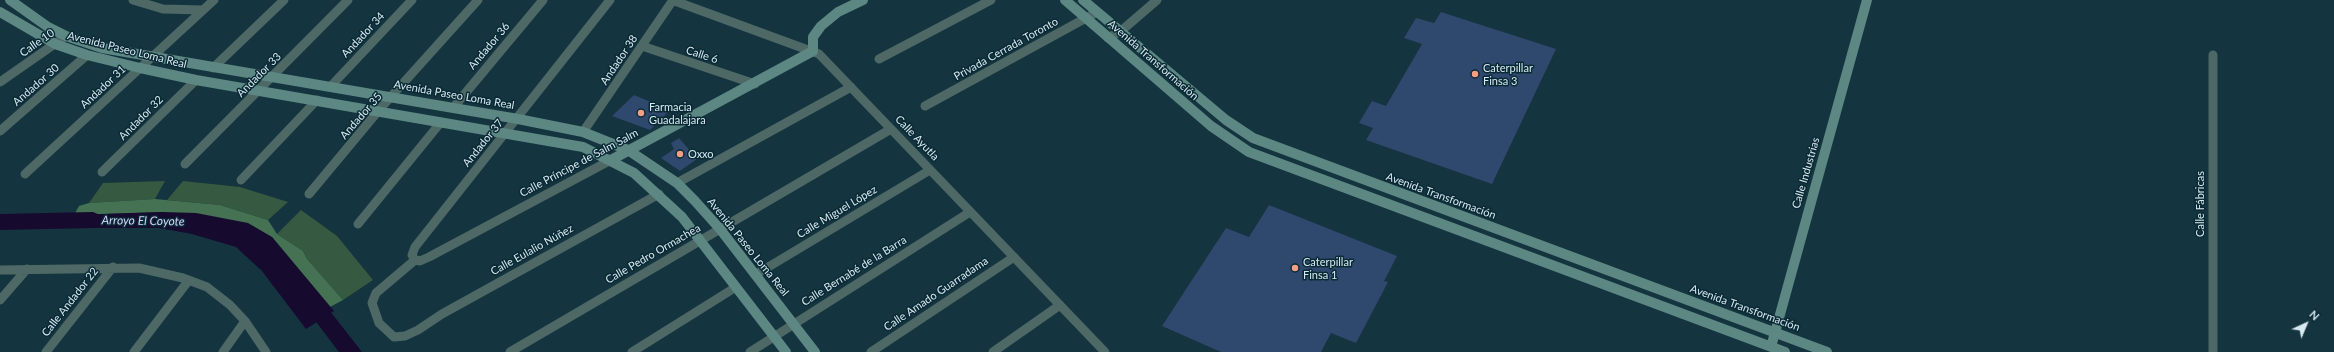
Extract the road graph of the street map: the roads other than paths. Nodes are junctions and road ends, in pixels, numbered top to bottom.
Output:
1 (10, 0) edge
2 (134, 0) edge
3 (214, 0) edge
4 (284, 0) edge
5 (348, 0) edge
6 (412, 0) edge
7 (478, 0) edge
8 (543, 0) edge
9 (610, 0) edge
10 (673, 0) edge
11 (991, 0) edge
12 (1065, 0) edge
13 (1084, 0) edge
14 (1157, 0) edge
15 (1867, 0) edge
16 (859, 1) edge
17 (203, 10) junction
18 (0, 12) edge
19 (1097, 12) junction
20 (1086, 18) junction
21 (48, 27) junction
22 (1121, 31) junction
23 (37, 34) junction
24 (66, 36) junction
25 (1108, 38) junction
26 (55, 44) junction
27 (642, 46) junction
28 (1139, 46) junction
29 (813, 50) junction
30 (87, 54) junction
31 (1128, 55) junction
32 (2213, 55) dead end
33 (153, 56) junction
34 (879, 59) dead end
35 (1157, 61) junction
36 (140, 68) junction
37 (212, 68) junction
38 (1144, 69) junction
39 (272, 77) junction
40 (196, 80) junction
41 (1180, 81) junction
42 (0, 82) edge
43 (755, 84) junction
44 (331, 86) junction
45 (851, 87) junction
46 (1167, 88) junction
47 (260, 90) junction
48 (392, 97) junction
49 (317, 100) junction
50 (925, 106) dead end
51 (453, 108) junction
52 (379, 110) junction
53 (518, 119) junction
54 (441, 122) junction
55 (891, 129) junction
56 (0, 131) edge
57 (583, 132) junction
58 (506, 133) junction
59 (628, 150) junction
60 (1295, 155) junction
61 (611, 160) junction
62 (186, 164) dead end
63 (1288, 166) junction
64 (930, 170) junction
65 (102, 172) dead end
66 (25, 174) dead end
67 (241, 180) dead end
68 (677, 183) junction
69 (309, 194) dead end
70 (659, 194) junction
71 (1448, 211) junction
72 (970, 212) junction
73 (358, 224) dead end
74 (1442, 224) junction
75 (720, 229) junction
76 (700, 240) junction
77 (1014, 257) junction
78 (417, 260) junction
79 (1584, 262) junction
80 (113, 267) junction
81 (27, 269) junction
82 (0, 270) edge
83 (755, 275) junction
84 (1580, 275) junction
85 (188, 280) junction
86 (736, 287) junction
87 (0, 300) edge
88 (1060, 305) junction
89 (1722, 312) junction
90 (245, 321) junction
91 (793, 324) junction
92 (1718, 327) junction
93 (418, 330) joint
94 (1775, 332) junction
95 (774, 336) junction
96 (1770, 349) edge
97 (46, 352) edge
98 (134, 352) edge
99 (223, 352) edge
100 (266, 352) edge
101 (510, 352) edge
102 (632, 352) edge
103 (750, 352) edge
104 (786, 352) edge
105 (815, 352) edge
106 (871, 352) edge
107 (993, 352) edge
108 (1105, 352) edge
109 (1785, 352) edge
110 (1827, 352) edge
111 (2213, 352) edge

1 - 21 street, Avenida Paseo Loma Real
2 - 17 street
3 - 17 street, Andador 31
4 - 37 street
5 - 39 street, Andador 33
6 - 44 street, Andador 34
7 - 48 street, Andador 35
8 - 51 street, Andador 36
9 - 53 street, Andador 37
10 - 27 street, Andador 38
10 - 29 street, Calle Ayutla
11 - 34 street
12 - 20 street, Avenida Transformación
13 - 19 street, Avenida Transformación
14 - 22 street
15 - 94 street, Calle Industrias
16 - 29 street
17 - 33 street, Andador 31
18 - 23 street, Avenida Paseo Loma Real
19 - 20 street, Privada Cerrada Toronto
19 - 22 street, Avenida Transformación
20 - 25 street, Avenida Transformación
20 - 50 street, Privada Cerrada Toronto
21 - 23 street
21 - 24 street, Avenida Paseo Loma Real
22 - 25 street
22 - 28 street, Avenida Transformación
23 - 26 street, Avenida Paseo Loma Real
24 - 26 street, Calle 10
24 - 33 street, Avenida Paseo Loma Real
25 - 31 street, Avenida Transformación
26 - 30 street, Avenida Paseo Loma Real
26 - 42 street, Calle 10
27 - 43 street, Calle 6
27 - 57 street, Andador 38
28 - 31 street
28 - 35 street, Avenida Transformación
29 - 43 street, Calle Príncipe de Salm Salm
29 - 45 street, Calle Ayutla
30 - 36 street, Avenida Paseo Loma Real
30 - 56 street, Andador 30
31 - 38 street, Avenida Transformación
32 - 111 street, Calle Fábricas
33 - 36 street, Andador 31
33 - 37 street, Avenida Paseo Loma Real
35 - 38 street
35 - 41 street, Avenida Transformación
36 - 40 street, Avenida Paseo Loma Real
36 - 66 street, Andador 31
37 - 39 street, Avenida Paseo Loma Real
38 - 46 street, Avenida Transformación
39 - 44 street, Avenida Paseo Loma Real
39 - 47 street, Andador 33
40 - 47 street, Avenida Paseo Loma Real
40 - 65 street, Andador 32
41 - 46 street
41 - 60 street, Avenida Transformación
43 - 59 street, Calle Príncipe de Salm Salm
44 - 48 street, Avenida Paseo Loma Real
45 - 55 street, Calle Ayutla
45 - 68 street
46 - 63 street, Avenida Transformación
47 - 49 street, Avenida Paseo Loma Real
47 - 62 street, Andador 33
48 - 51 street, Avenida Paseo Loma Real
48 - 52 street, Andador 35
49 - 52 street, Avenida Paseo Loma Real
49 - 67 street
51 - 53 street, Avenida Paseo Loma Real
52 - 54 street, Avenida Paseo Loma Real
52 - 69 street, Andador 35
53 - 57 street, Avenida Paseo Loma Real
53 - 58 street, Andador 37
54 - 58 street, Avenida Paseo Loma Real
54 - 73 street
55 - 64 street, Calle Ayutla
55 - 75 street, Calle Pedro Ormachea
57 - 59 street, Avenida Paseo Loma Real
58 - 61 street, Avenida Paseo Loma Real
58 - 78 street, Andador 37
59 - 61 street, Calle Príncipe de Salm Salm
59 - 68 street, Avenida Paseo Loma Real
60 - 63 street
60 - 71 street, Avenida Transformación
61 - 70 street, Avenida Paseo Loma Real
61 - 78 street, Calle Príncipe de Salm Salm
63 - 74 street, Avenida Transformación
64 - 72 street, Calle Ayutla
64 - 83 street, Calle Miguel López
68 - 75 street, Avenida Paseo Loma Real
70 - 76 street, Avenida Paseo Loma Real
70 - 93 street, Calle Eulalio Núñez
71 - 74 street
71 - 79 street, Avenida Transformación
72 - 77 street, Calle Ayutla
72 - 91 street, Calle Bernabé de la Barra
74 - 84 street, Avenida Transformación
75 - 76 street, Calle Pedro Ormachea
75 - 83 street, Avenida Paseo Loma Real
76 - 86 street, Avenida Paseo Loma Real
76 - 101 street, Calle Pedro Ormachea
77 - 88 street, Calle Ayutla
77 - 106 street, Calle Amado Guarradama
78 - 93 street, Calle Príncipe de Salm Salm
79 - 84 street
79 - 89 street, Avenida Transformación
80 - 81 street
80 - 85 street
80 - 97 street, Calle Andador 22
81 - 82 street
81 - 87 street
83 - 91 street, Avenida Paseo Loma Real
84 - 92 street, Avenida Transformación
85 - 90 street
85 - 98 street
86 - 95 street, Avenida Paseo Loma Real
86 - 102 street
88 - 107 street
88 - 108 street, Calle Ayutla
89 - 92 street
89 - 94 street, Avenida Transformación
90 - 99 street
90 - 100 street
91 - 95 street, Calle Bernabé de la Barra
91 - 105 street, Avenida Paseo Loma Real
92 - 96 street, Avenida Transformación
94 - 96 street, Calle Industrias
94 - 110 street, Avenida Transformación
95 - 103 street, Calle Bernabé de la Barra
95 - 104 street, Avenida Paseo Loma Real
96 - 109 street, Avenida Transformación

